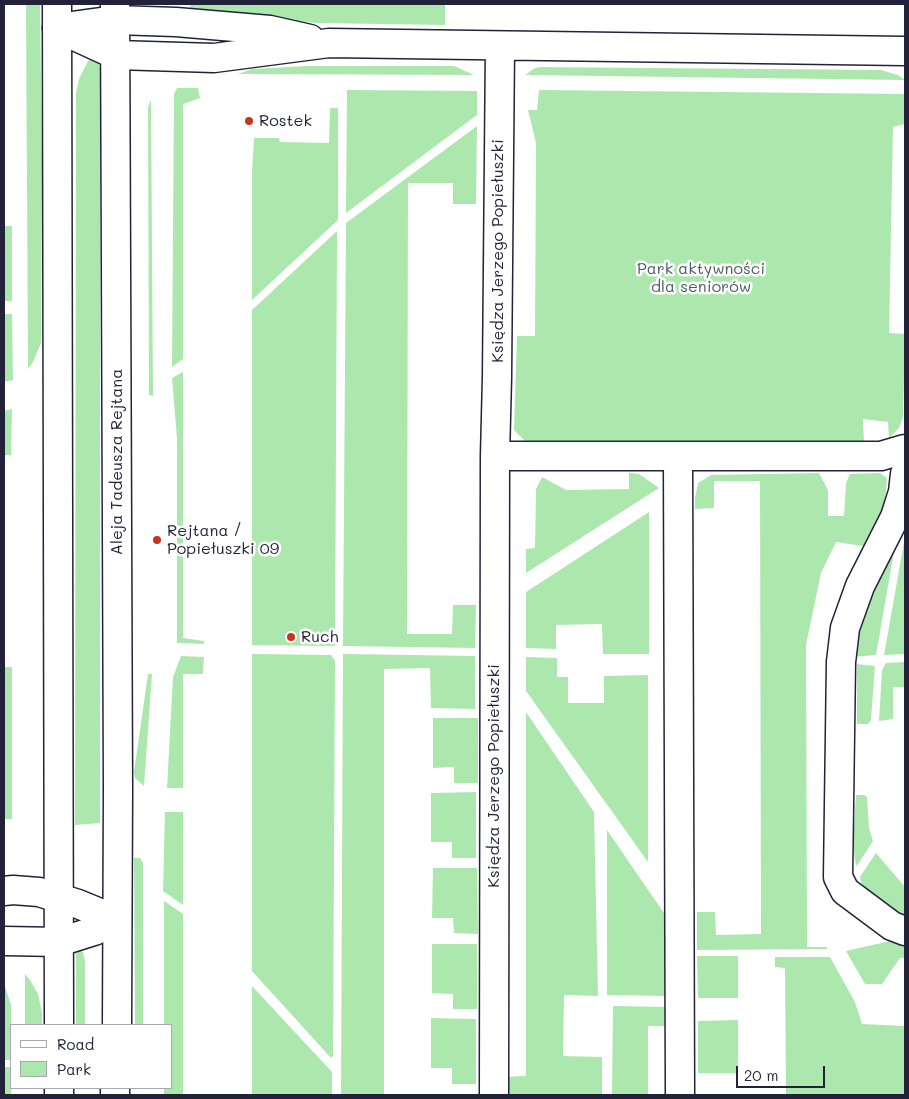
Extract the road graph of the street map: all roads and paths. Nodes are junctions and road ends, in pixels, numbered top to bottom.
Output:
1 (115, 12) edge
2 (57, 16) edge
3 (329, 43) junction
4 (500, 46) junction
5 (905, 51) edge
6 (116, 55) junction
7 (905, 449) edge
8 (495, 456) junction
9 (678, 457) junction
10 (905, 474) edge
11 (4, 891) edge
12 (59, 898) junction
13 (117, 920) junction
14 (905, 931) edge
15 (4, 941) edge
16 (59, 942) junction
17 (59, 1024) edge
18 (116, 1024) edge
19 (494, 1095) edge
20 (680, 1095) edge

1 - 2 street
1 - 3 street
1 - 6 street, Aleja Tadeusza Rejtana
2 - 6 street
2 - 12 street
3 - 4 street
3 - 6 street
4 - 5 street
4 - 8 street, Księdza Jerzego Popiełuszki
6 - 13 street, Aleja Tadeusza Rejtana
7 - 9 street
8 - 9 street
8 - 19 street, Księdza Jerzego Popiełuszki
9 - 20 street
10 - 14 street
11 - 12 street
12 - 13 street
12 - 16 street
13 - 16 street
13 - 18 street, Aleja Tadeusza Rejtana
15 - 16 street
16 - 17 street

